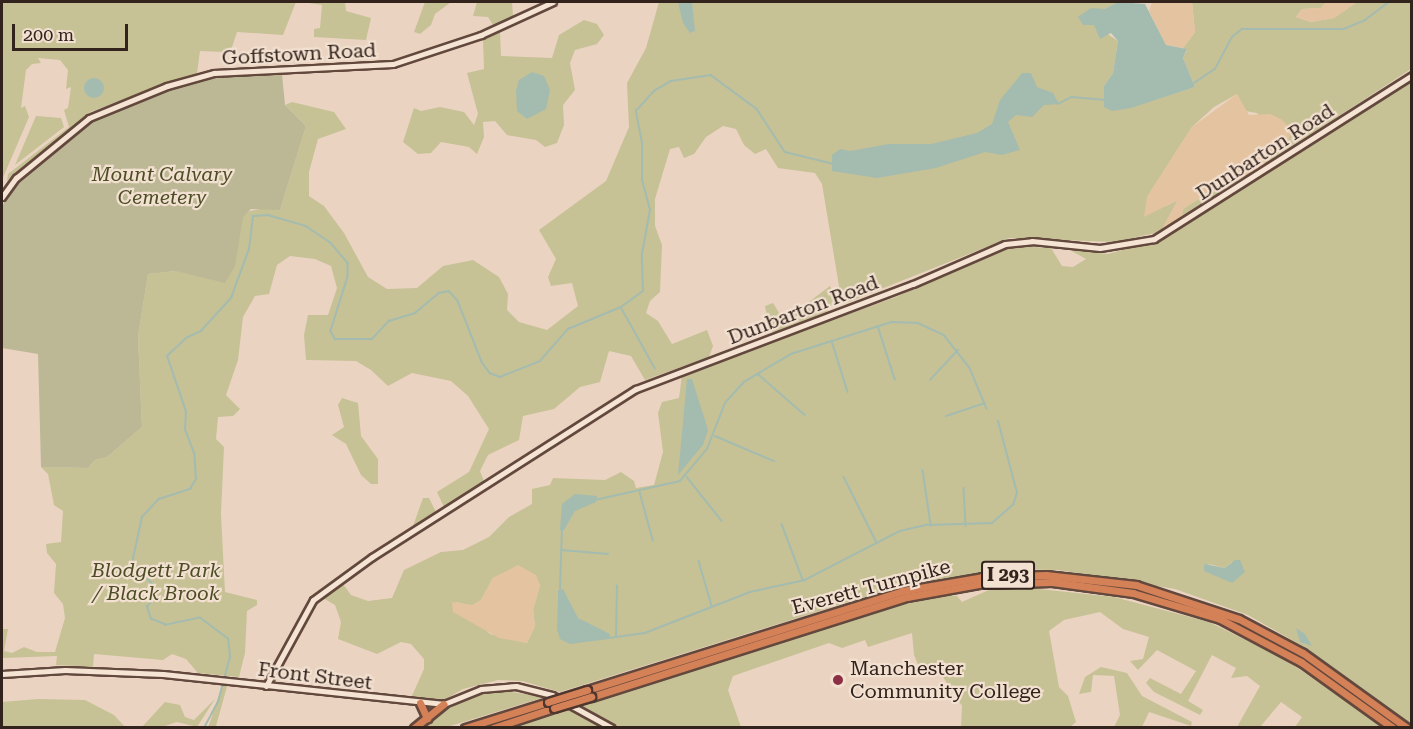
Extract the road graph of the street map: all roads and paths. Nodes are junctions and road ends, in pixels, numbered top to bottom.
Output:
1 (554, 2) edge
2 (1412, 75) edge
3 (2, 197) edge
4 (2, 674) edge
5 (266, 686) junction
6 (589, 694) junction
7 (420, 703) junction
8 (444, 704) junction
9 (427, 718) junction
10 (414, 728) edge
11 (465, 728) edge
12 (492, 728) edge
13 (612, 728) edge
14 (1394, 728) edge
15 (1407, 728) edge

1 - 3 street, Goffstown Road
2 - 5 street, Dunbarton Road
4 - 5 street, Front Street
5 - 7 street, Front Street
6 - 11 highway, Everett Turnpike / I 293, bridge
6 - 12 highway, Everett Turnpike / I 293, bridge
6 - 14 highway, Everett Turnpike / I 293
6 - 15 highway, Everett Turnpike / I 293
7 - 8 street, Front Street
7 - 9 highway
8 - 9 highway
8 - 13 street, Front Street
9 - 10 highway

